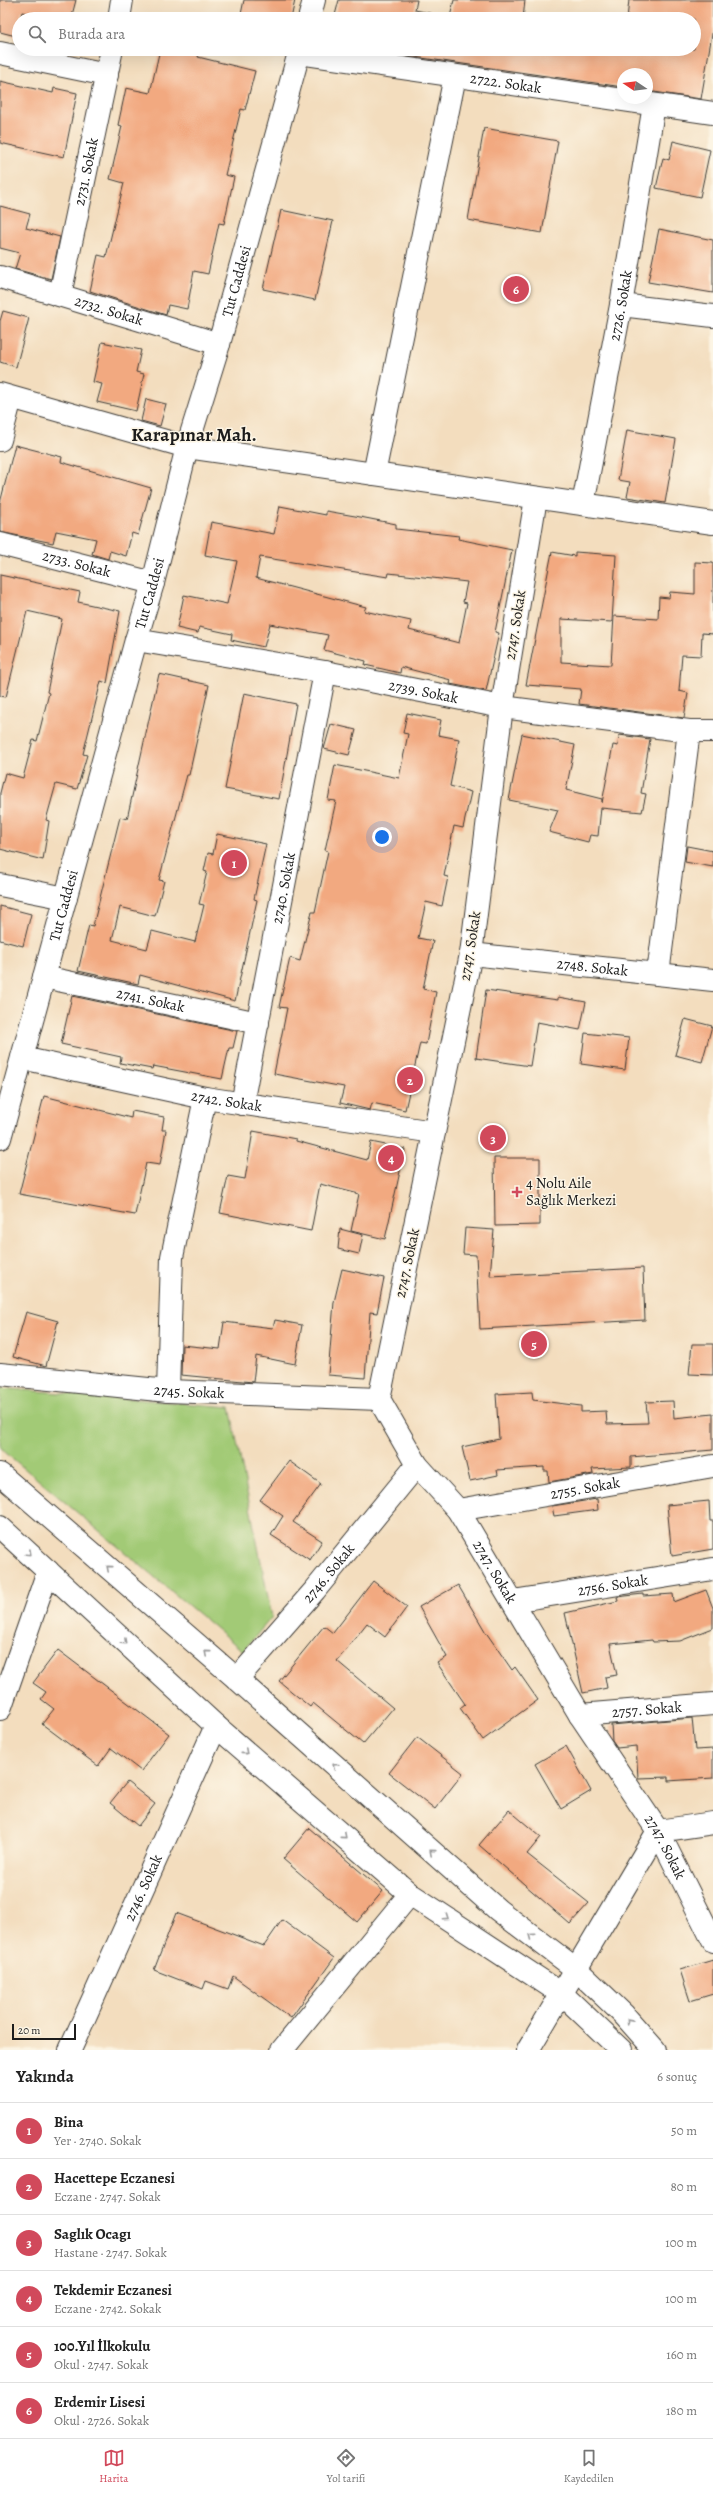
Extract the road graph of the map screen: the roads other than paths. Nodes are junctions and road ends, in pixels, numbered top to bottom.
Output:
1 (122, 0) edge
2 (314, 0) edge
3 (120, 12) edge
4 (311, 12) edge
5 (0, 53) edge
6 (12, 55) edge
7 (15, 56) edge
8 (111, 56) edge
9 (299, 56) edge
10 (331, 56) edge
11 (107, 75) junction
12 (455, 76) junction
13 (654, 105) junction
14 (713, 113) edge
15 (0, 277) edge
16 (60, 295) junction
17 (621, 305) junction
18 (713, 316) edge
19 (218, 344) junction
20 (6, 396) edge
21 (0, 440) edge
22 (187, 447) junction
23 (374, 474) junction
24 (536, 498) junction
25 (583, 504) junction
26 (713, 523) edge
27 (0, 544) edge
28 (153, 584) junction
29 (136, 640) junction
30 (325, 672) junction
31 (502, 707) junction
32 (689, 731) junction
33 (713, 731) edge
34 (0, 885) edge
35 (66, 898) junction
36 (471, 954) junction
37 (658, 974) junction
38 (44, 977) junction
39 (713, 980) edge
40 (258, 1023) junction
41 (22, 1058) junction
42 (204, 1098) junction
43 (242, 1104) junction
44 (434, 1132) junction
45 (0, 1138) edge
46 (0, 1374) edge
47 (168, 1391) junction
48 (378, 1399) junction
49 (417, 1465) junction
50 (713, 1466) edge
51 (0, 1474) edge
52 (458, 1510) junction
53 (0, 1527) edge
54 (713, 1569) edge
55 (48, 1572) junction
56 (513, 1601) junction
57 (237, 1679) junction
58 (713, 1704) edge
59 (0, 1709) edge
60 (580, 1715) junction
61 (216, 1726) junction
62 (713, 1823) edge
63 (658, 1832) junction
64 (410, 1894) junction
65 (713, 1941) edge
66 (576, 1969) junction
67 (562, 1994) junction
68 (70, 2050) edge
69 (282, 2050) edge
70 (528, 2050) edge
71 (621, 2050) edge
72 (655, 2050) edge

1 - 3 street
2 - 4 street
5 - 6 street
7 - 11 street
8 - 11 street, 2731. Sokak
9 - 19 street, Tut Caddesi
10 - 12 street, 2722. Sokak
11 - 16 street, 2731. Sokak
12 - 13 street, 2722. Sokak
12 - 23 street
13 - 14 street, 2722. Sokak
13 - 17 street, 2726. Sokak
15 - 16 street, 2732. Sokak
16 - 19 street, 2732. Sokak
17 - 18 street
17 - 25 street, 2726. Sokak
19 - 22 street, Tut Caddesi
20 - 21 street
20 - 22 street
22 - 23 street
22 - 28 street, Tut Caddesi
23 - 24 street
24 - 25 street
24 - 31 street, 2747. Sokak
25 - 26 street
27 - 28 street, 2733. Sokak
28 - 29 street, Tut Caddesi
29 - 30 street, 2739. Sokak
29 - 35 street, Tut Caddesi
30 - 31 street, 2739. Sokak
30 - 40 street, 2740. Sokak
31 - 32 street, 2739. Sokak
31 - 36 street, 2747. Sokak
32 - 33 street, 2739. Sokak
32 - 37 street
34 - 35 street
35 - 38 street, Tut Caddesi
36 - 37 street, 2748. Sokak
36 - 44 street, 2747. Sokak
37 - 39 street, 2748. Sokak
38 - 40 street, 2741. Sokak
38 - 41 street, Tut Caddesi
40 - 43 street, 2740. Sokak
41 - 42 street, 2742. Sokak
41 - 45 street, Tut Caddesi
42 - 43 street, 2742. Sokak
42 - 47 street
43 - 44 street, 2742. Sokak
44 - 48 street, 2747. Sokak
46 - 47 street, 2745. Sokak
47 - 48 street, 2745. Sokak
48 - 49 street, 2747. Sokak
49 - 52 street, 2747. Sokak
49 - 57 street, 2746. Sokak
50 - 52 street, 2755. Sokak
57 -> 51 street
52 - 56 street, 2747. Sokak
53 -> 55 street
54 - 56 street, 2756. Sokak
55 - 59 street
55 -> 61 street
56 - 60 street, 2747. Sokak
66 -> 57 street
58 - 60 street, 2757. Sokak
60 - 63 street, 2747. Sokak
61 -> 64 street
61 - 68 street, 2746. Sokak
62 - 63 street
63 - 65 street, 2747. Sokak
63 - 66 street
64 -> 67 street
64 - 69 street
66 - 67 street
72 -> 66 street
67 - 70 street
67 - 71 street

